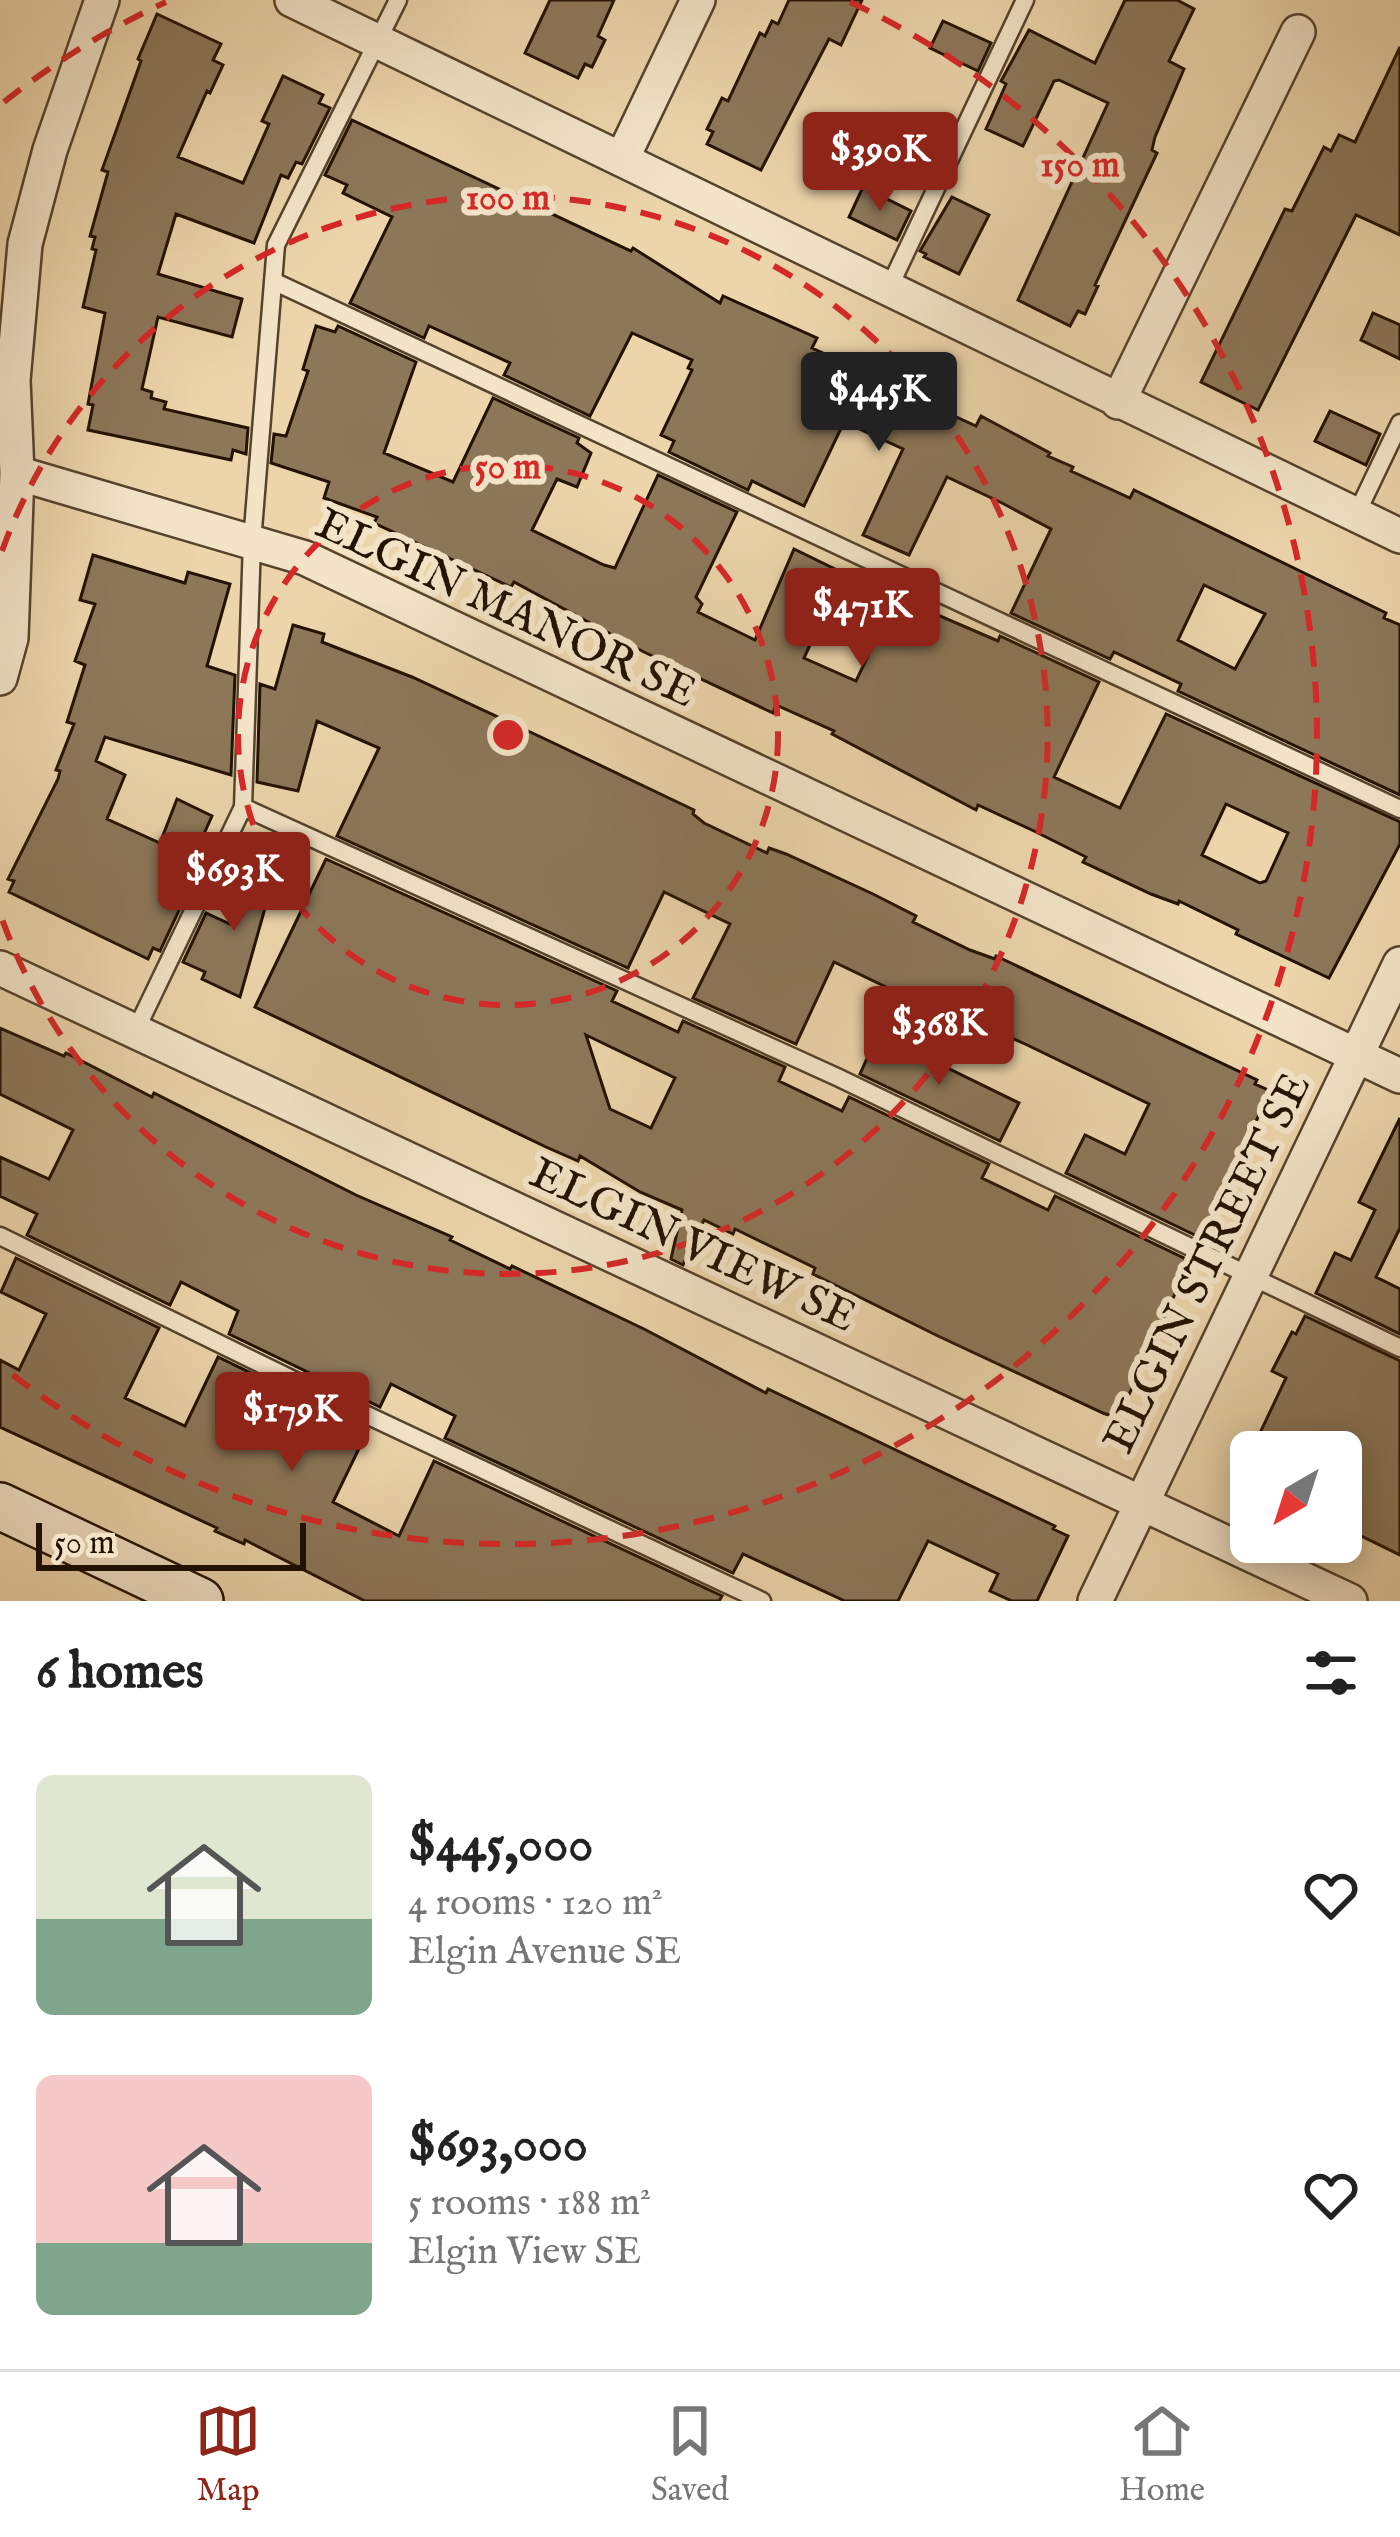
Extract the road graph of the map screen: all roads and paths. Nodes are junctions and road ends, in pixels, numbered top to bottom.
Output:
1 (102, 0) edge
2 (292, 0) edge
3 (398, 0) edge
4 (698, 0) edge
5 (1025, 0) edge
6 (1298, 32) dead end
7 (378, 41) junction
8 (622, 159) junction
9 (273, 281) junction
10 (888, 291) junction
11 (1118, 402) junction
12 (1400, 423) edge
13 (17, 473) junction
14 (1356, 515) junction
15 (1400, 536) edge
16 (252, 542) junction
17 (0, 678) edge
18 (243, 807) junction
19 (1400, 809) edge
20 (1400, 964) edge
21 (0, 968) edge
22 (135, 1032) junction
23 (1354, 1054) junction
24 (1400, 1076) edge
25 (0, 1237) edge
26 (1248, 1277) junction
27 (1400, 1348) edge
28 (1141, 1501) junction
29 (0, 1505) edge
30 (200, 1601) edge
31 (762, 1601) edge
32 (1095, 1601) edge
33 (1350, 1601) edge

1 - 13 street
2 - 7 street
3 - 7 lane
4 - 8 street
5 - 10 lane
6 - 11 street
7 - 8 street
7 - 9 lane
8 - 10 street
9 - 16 lane
9 - 19 lane
10 - 11 street
11 - 14 street
12 - 14 lane
13 - 16 street, ELGIN MANOR SE
13 - 17 street
14 - 15 street
16 - 18 lane
16 - 23 street, ELGIN MANOR SE
18 - 22 lane
18 - 26 lane
20 - 23 street, ELGIN STREET SE
21 - 22 street, ELGIN VIEW SE
22 - 28 street, ELGIN VIEW SE
23 - 24 street, ELGIN MANOR SE
23 - 26 street, ELGIN STREET SE
25 - 31 lane
26 - 27 lane
26 - 28 street, ELGIN STREET SE
28 - 32 street, ELGIN STREET SE
28 - 33 street, ELGIN VIEW SE
29 - 30 street

